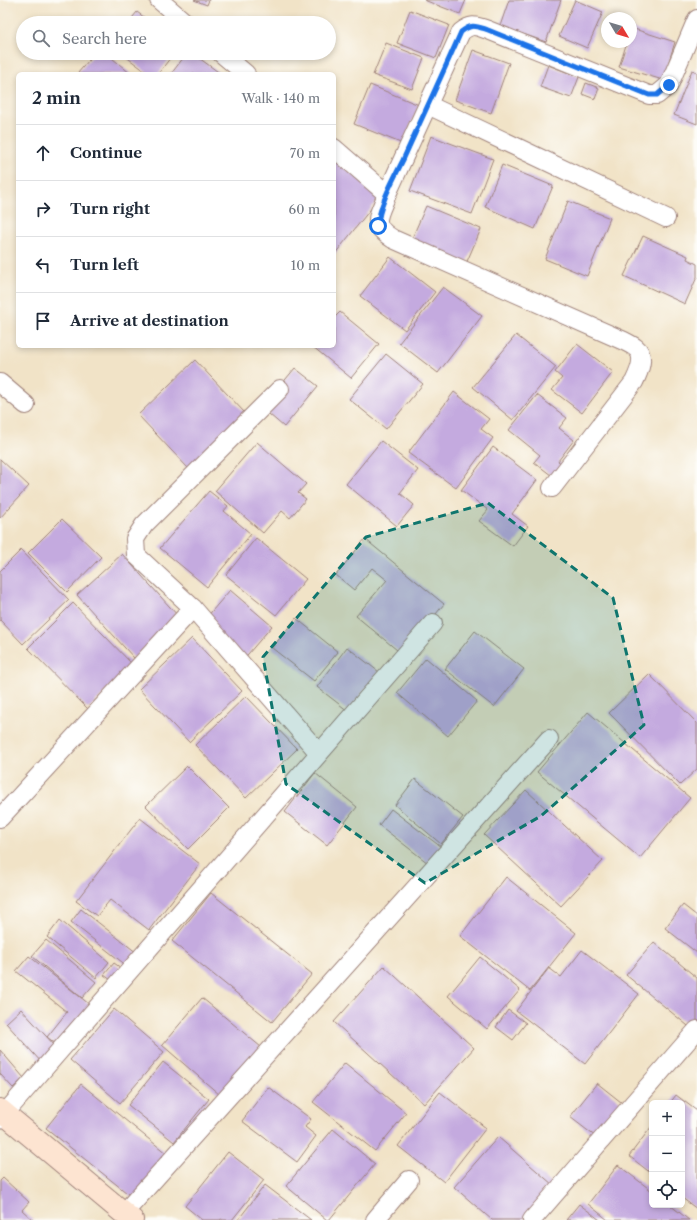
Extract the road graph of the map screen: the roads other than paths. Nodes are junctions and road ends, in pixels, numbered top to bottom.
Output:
1 (159, 0) edge
2 (178, 16) edge
3 (697, 19) edge
4 (230, 60) edge
5 (244, 72) edge
6 (428, 105) junction
7 (336, 150) edge
8 (387, 194) junction
9 (666, 218) dead end
10 (0, 383) edge
11 (280, 389) dead end
12 (26, 405) dead end
13 (552, 488) dead end
14 (193, 608) junction
15 (433, 623) dead end
16 (549, 739) dead end
17 (319, 753) junction
18 (0, 818) edge
19 (697, 1030) edge
20 (1, 1115) edge
21 (409, 1180) dead end
22 (128, 1217) edge
23 (375, 1220) edge
24 (532, 1220) edge

1 - 2 street
3 - 6 street
4 - 5 street
6 - 8 street
6 - 9 street
7 - 8 street
8 - 13 street
10 - 12 street
11 - 14 street
14 - 17 street
14 - 18 street
15 - 17 street
16 - 22 street
17 - 20 street
19 - 24 street
20 - 22 main road
21 - 23 street

